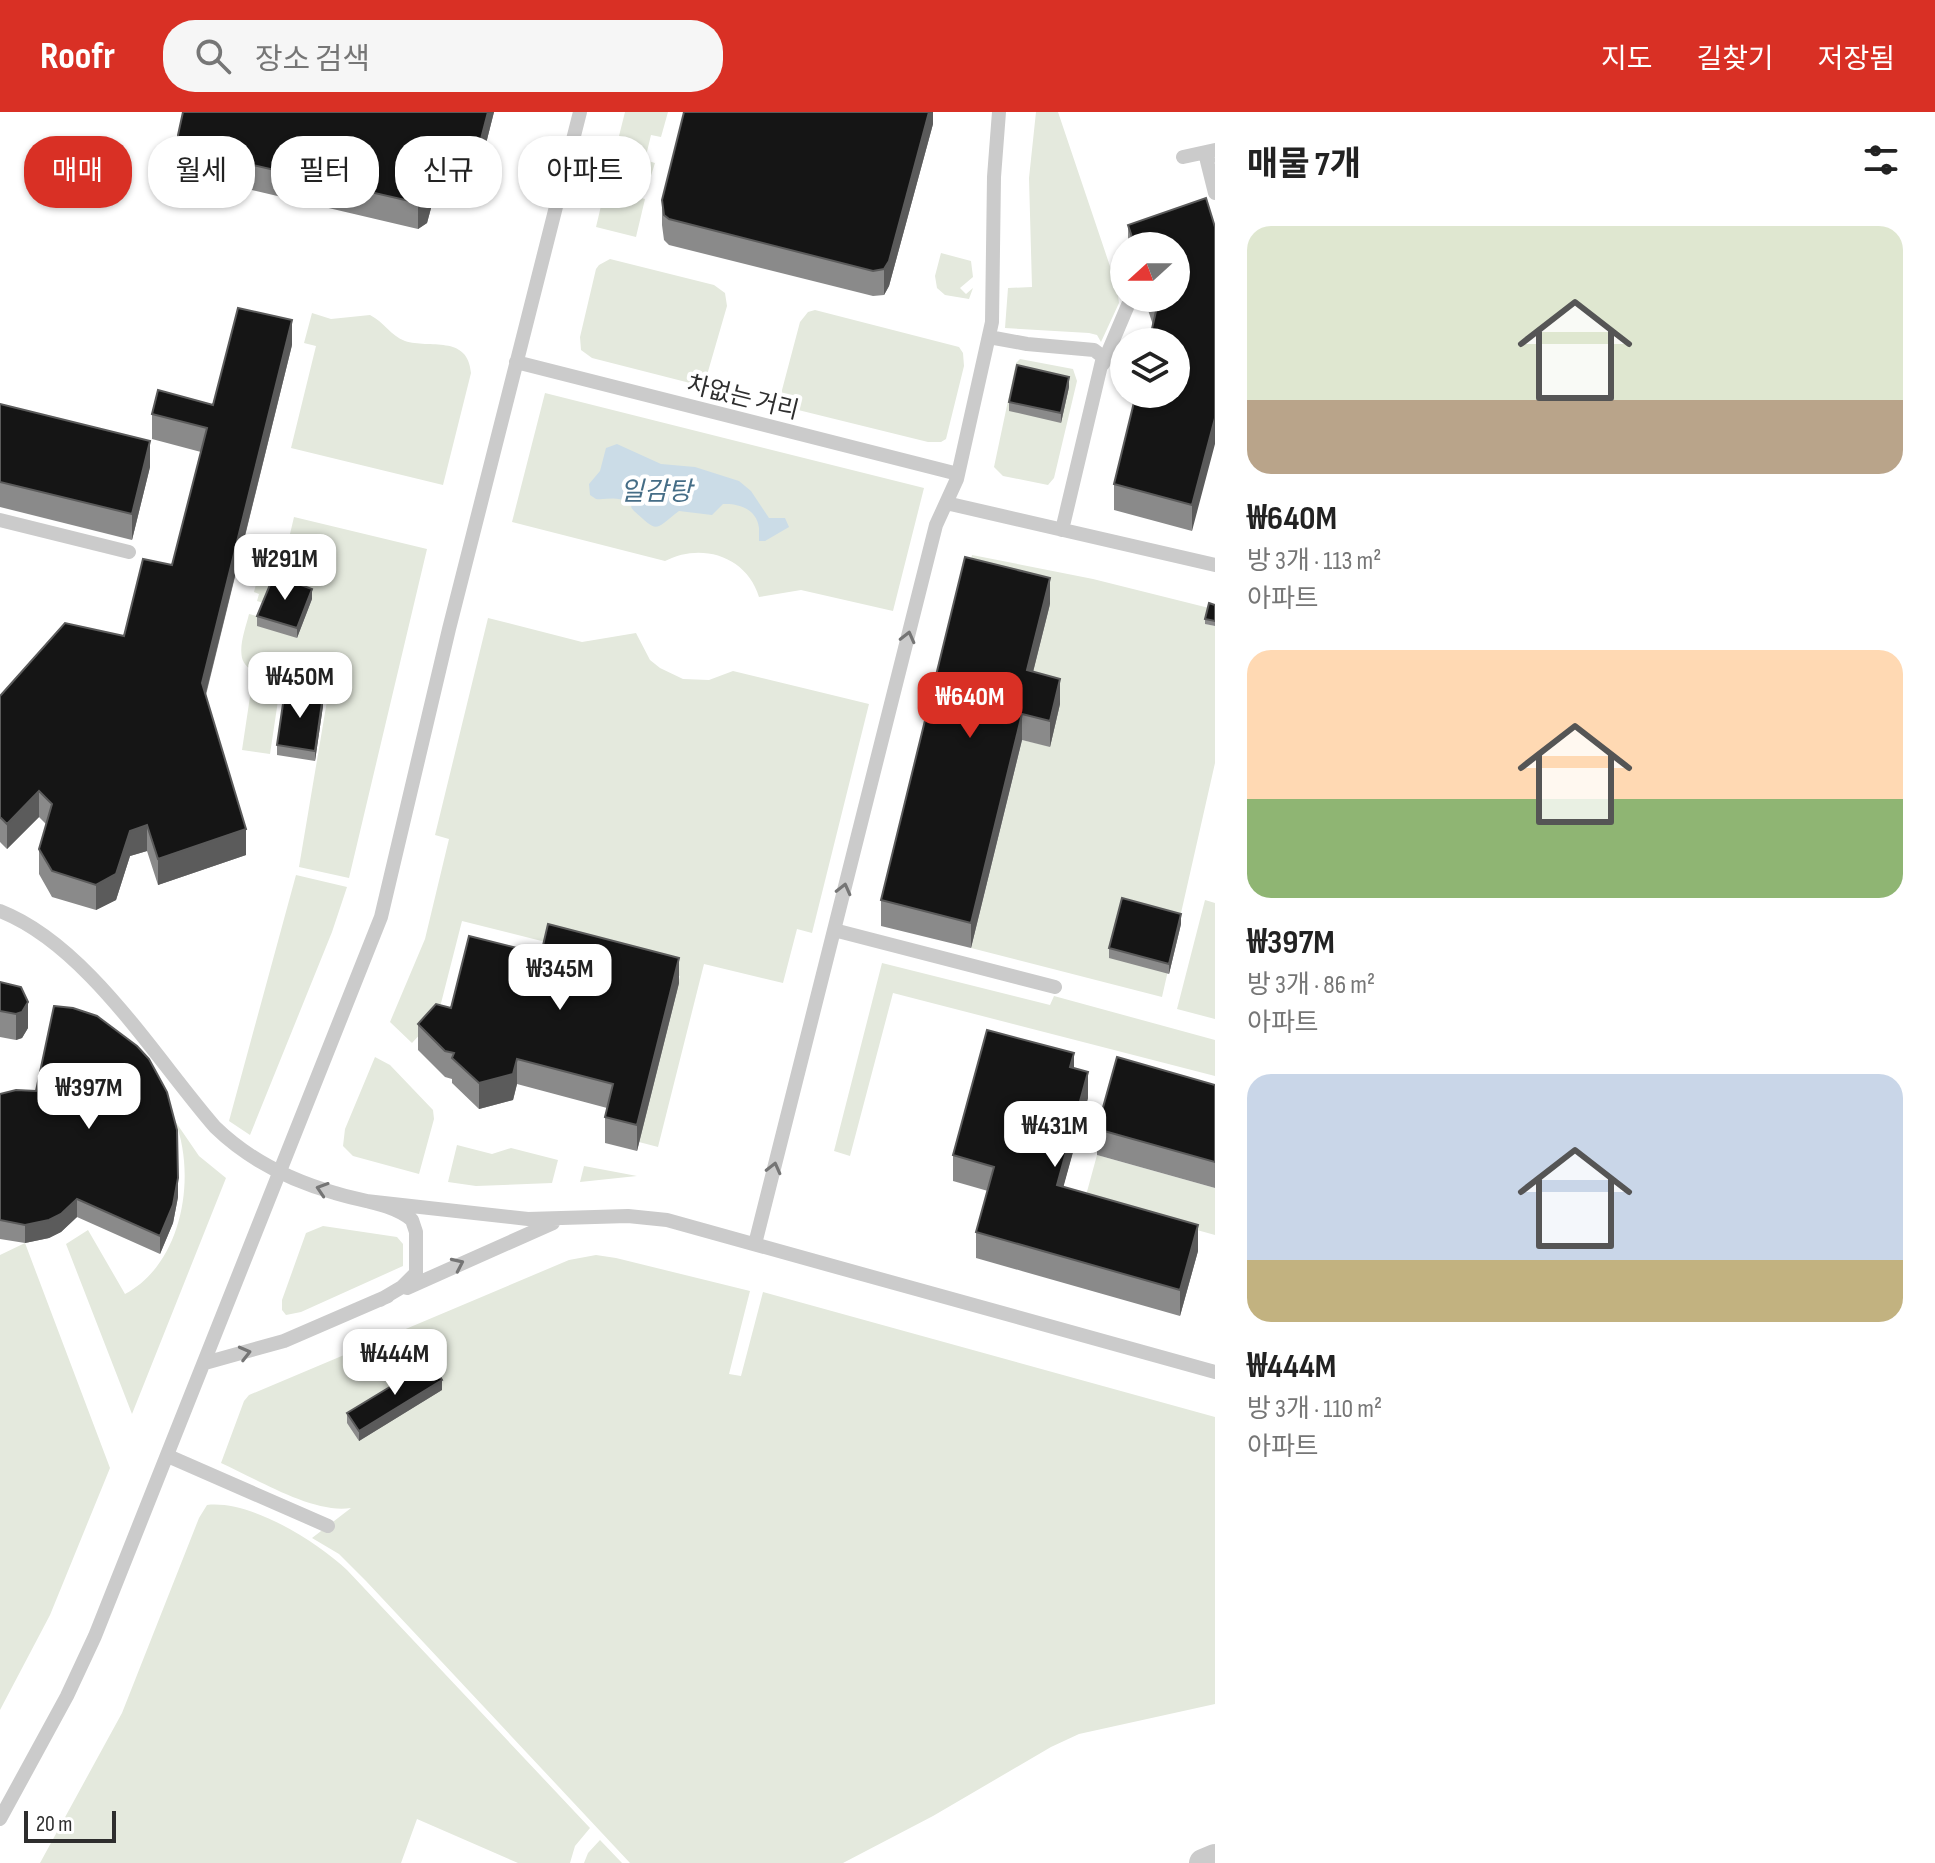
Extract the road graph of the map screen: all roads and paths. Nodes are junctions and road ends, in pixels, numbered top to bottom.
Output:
1 (580, 112) edge
2 (999, 112) edge
3 (1215, 150) edge
4 (1183, 157) dead end
5 (1215, 193) edge
6 (1125, 312) edge
7 (989, 337) junction
8 (516, 362) junction
9 (1102, 368) junction
10 (958, 474) junction
11 (946, 503) junction
12 (0, 520) edge
13 (1062, 530) junction
14 (129, 552) edge
15 (1215, 565) edge
16 (0, 911) edge
17 (834, 930) junction
18 (1055, 987) dead end
19 (280, 1173) junction
20 (366, 1201) junction
21 (564, 1220) junction
22 (755, 1244) junction
23 (380, 1300) junction
24 (205, 1363) junction
25 (1215, 1372) edge
26 (168, 1456) junction
27 (328, 1526) dead end
28 (0, 1819) edge
29 (1215, 1858) edge
30 (1203, 1863) edge

1 - 8 lane
2 - 7 lane
3 - 4 lane
3 - 5 lane
6 - 9 lane
7 - 9 lane
7 - 10 lane
8 - 10 lane, 차없는 거리
8 - 19 lane
9 - 13 lane
10 - 11 lane
11 - 13 lane
17 -> 11 lane
12 - 14 lane
13 - 15 lane
16 - 19 lane
17 - 18 lane
22 -> 17 lane
20 -> 19 lane
19 - 24 lane
20 - 21 lane
20 - 23 lane
21 - 22 lane
23 -> 21 lane
22 - 25 lane
24 -> 23 lane
24 - 26 lane
26 - 27 lane
26 - 28 lane
29 - 30 street

